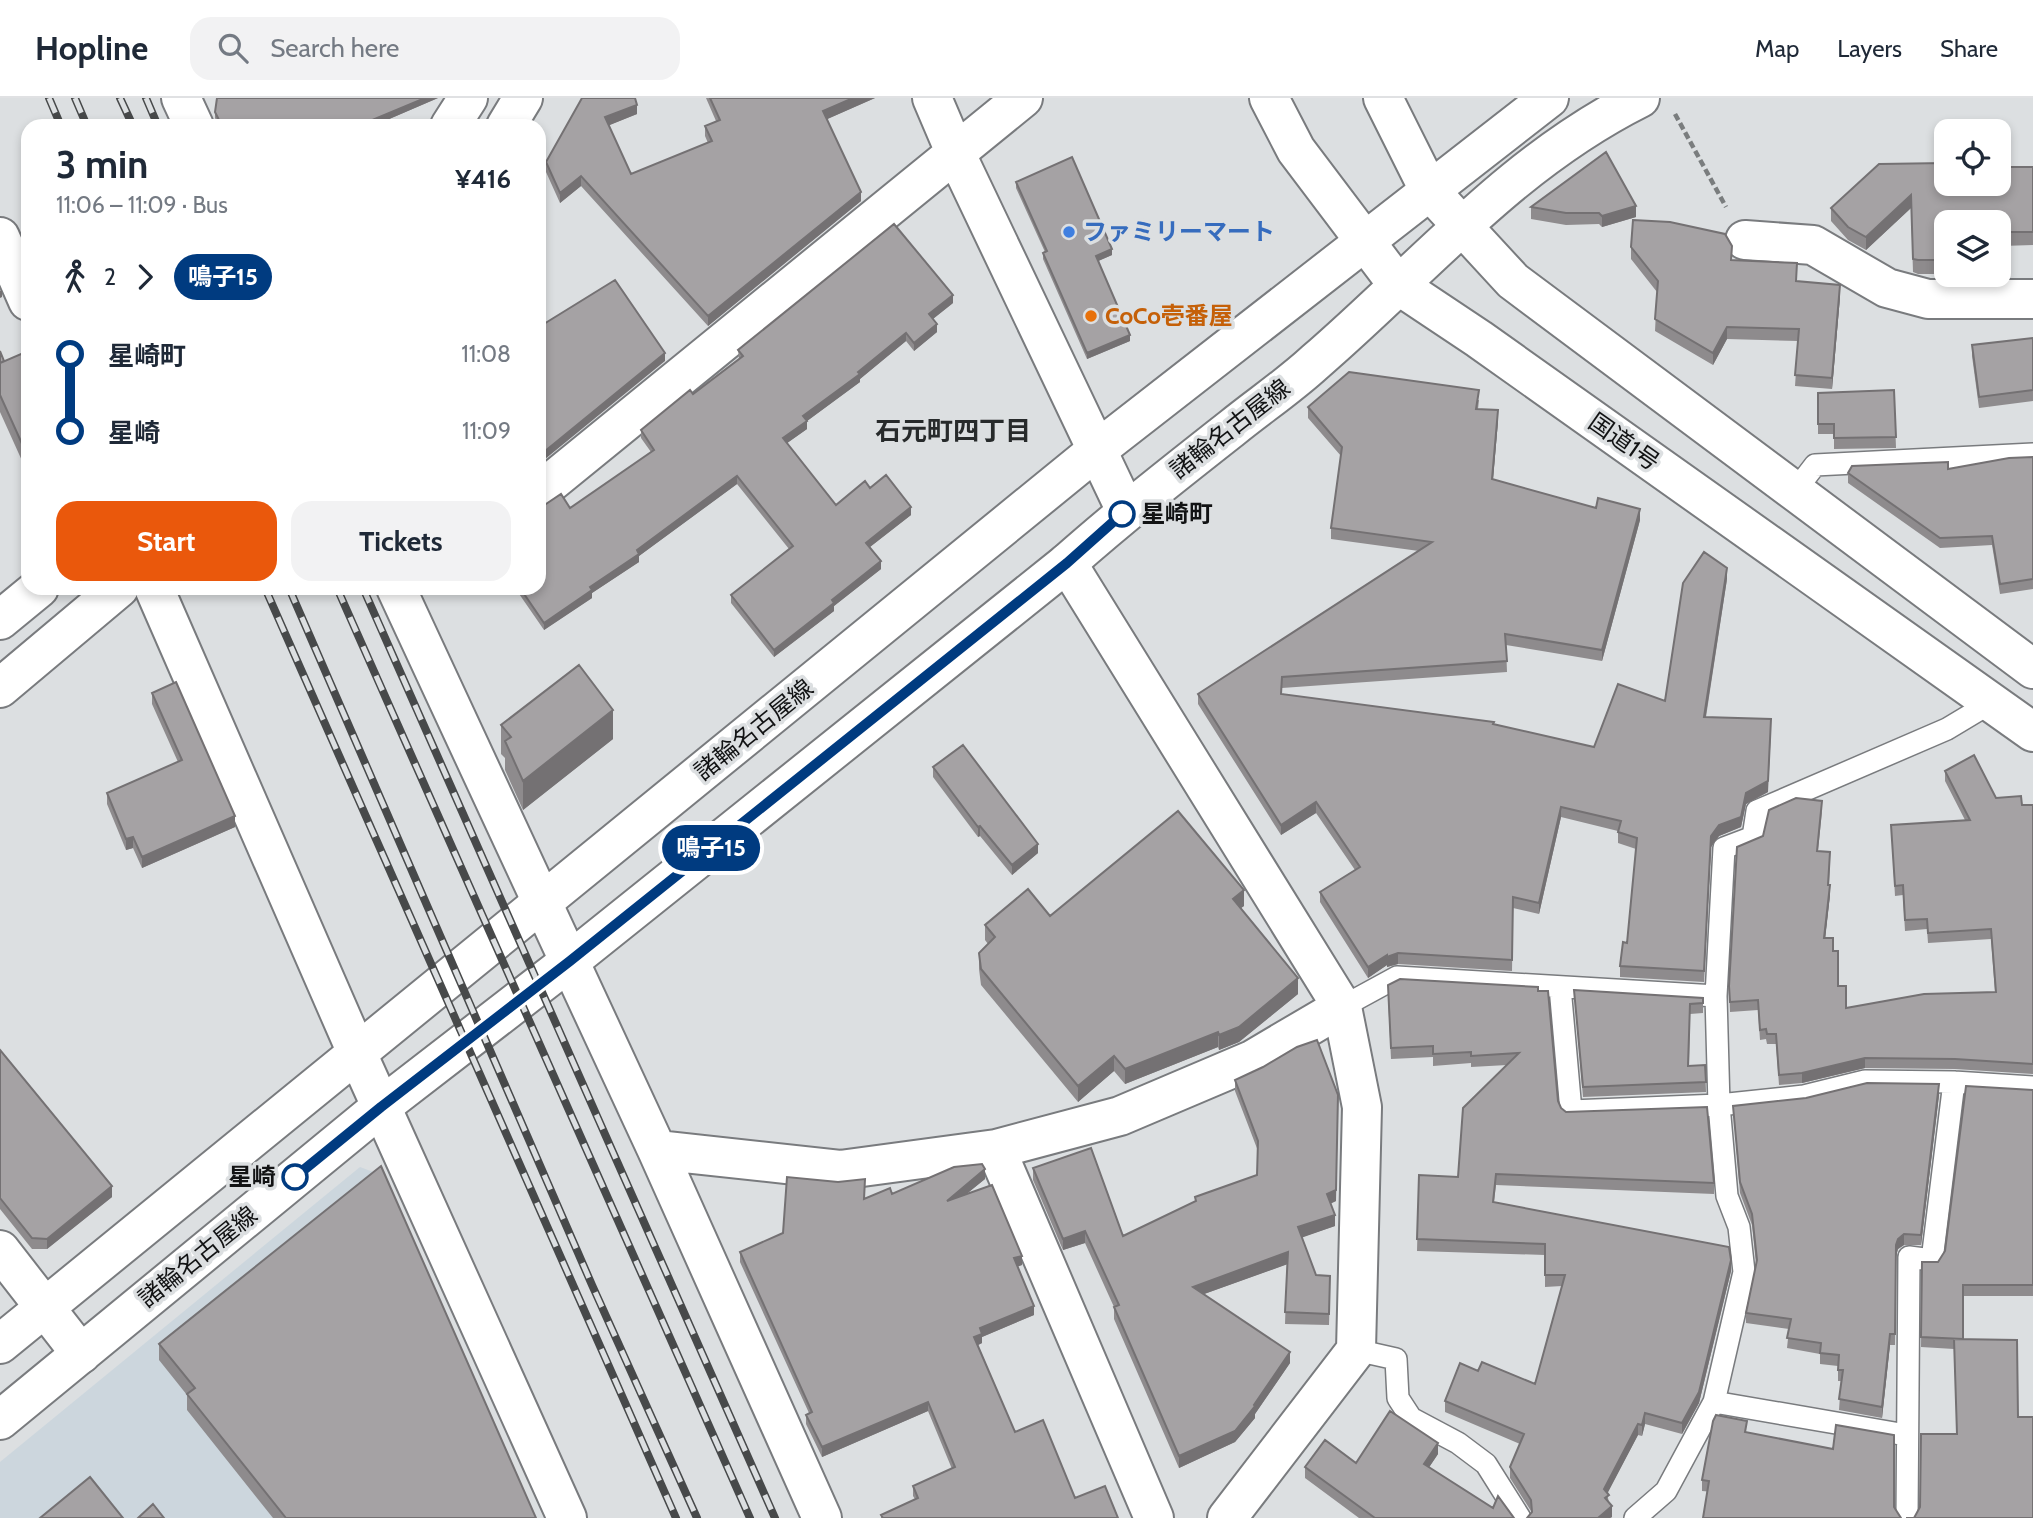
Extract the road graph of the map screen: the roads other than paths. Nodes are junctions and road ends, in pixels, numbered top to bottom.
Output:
1 (181, 98) edge
2 (468, 98) edge
3 (523, 98) edge
4 (932, 98) edge
5 (1023, 98) edge
6 (1269, 98) edge
7 (1383, 98) edge
8 (1549, 98) edge
9 (1656, 104) edge
10 (191, 119) edge
11 (454, 119) edge
12 (510, 119) edge
13 (955, 152) junction
14 (1429, 190) junction
15 (1460, 225) junction
16 (0, 237) edge
17 (1745, 240) road end
18 (1365, 241) junction
19 (21, 285) edge
20 (1398, 285) junction
21 (2033, 299) edge
22 (1097, 450) junction
23 (2033, 454) edge
24 (546, 486) edge
25 (1795, 491) junction
26 (1126, 511) junction
27 (1067, 563) junction
28 (30, 595) edge
29 (112, 595) edge
30 (156, 595) edge
31 (408, 595) edge
32 (0, 620) edge
33 (2033, 668) edge
34 (0, 688) edge
35 (1992, 702) junction
36 (2033, 732) edge
37 (542, 903) junction
38 (570, 961) junction
39 (1560, 986) junction
40 (1716, 996) junction
41 (1342, 1007) junction
42 (357, 1053) junction
43 (1954, 1082) junction
44 (2033, 1087) edge
45 (1719, 1105) junction
46 (381, 1107) junction
47 (996, 1149) junction
48 (657, 1150) junction
49 (0, 1250) edge
50 (46, 1307) junction
51 (0, 1344) edge
52 (1356, 1350) junction
53 (81, 1353) junction
54 (1714, 1402) junction
55 (0, 1420) edge
56 (1906, 1435) junction
57 (568, 1518) edge
58 (822, 1518) edge
59 (1154, 1518) edge
60 (1227, 1518) edge
61 (1520, 1518) edge
62 (1635, 1518) edge
63 (1907, 1518) edge

1 - 10 main road
2 - 11 main road
3 - 12 main road
4 - 13 main road
5 - 13 main road
6 - 18 main road, 国道1号
7 - 14 main road
8 - 14 main road, 諸輪名古屋線
9 - 15 main road, 諸輪名古屋線
13 - 22 main road
13 - 24 main road
14 - 15 main road
14 - 18 main road, 諸輪名古屋線
15 - 20 main road, 諸輪名古屋線
15 - 25 main road
16 - 19 main road
17 - 21 main road
18 - 20 main road, 国道1号
18 - 22 main road, 諸輪名古屋線
20 - 26 main road, 諸輪名古屋線
20 - 35 main road, 国道1号
22 - 26 main road
22 - 37 main road, 諸輪名古屋線
23 - 25 lane
25 - 33 main road
26 - 27 main road, 諸輪名古屋線
27 - 38 main road, 諸輪名古屋線
27 - 41 main road
28 - 32 main road
29 - 34 main road
30 - 42 main road
31 - 37 main road
35 - 36 main road, 国道1号
35 - 40 lane
37 - 38 main road
37 - 42 main road, 諸輪名古屋線
38 - 46 main road, 諸輪名古屋線
38 - 48 main road
39 - 40 lane
39 - 41 lane
39 - 45 lane
40 - 45 lane
41 - 47 main road
41 - 52 main road
42 - 46 main road
42 - 50 main road, 諸輪名古屋線
43 - 44 lane
43 - 45 lane
43 - 56 lane
45 - 54 lane
46 - 53 main road, 諸輪名古屋線
46 - 57 main road
47 - 48 main road
47 - 59 main road
48 - 58 main road
49 - 50 main road
50 - 51 main road, 諸輪名古屋線
50 - 53 main road
52 - 60 main road
52 - 61 lane
53 - 55 main road, 諸輪名古屋線
54 - 56 lane
54 - 62 lane
56 - 63 lane

